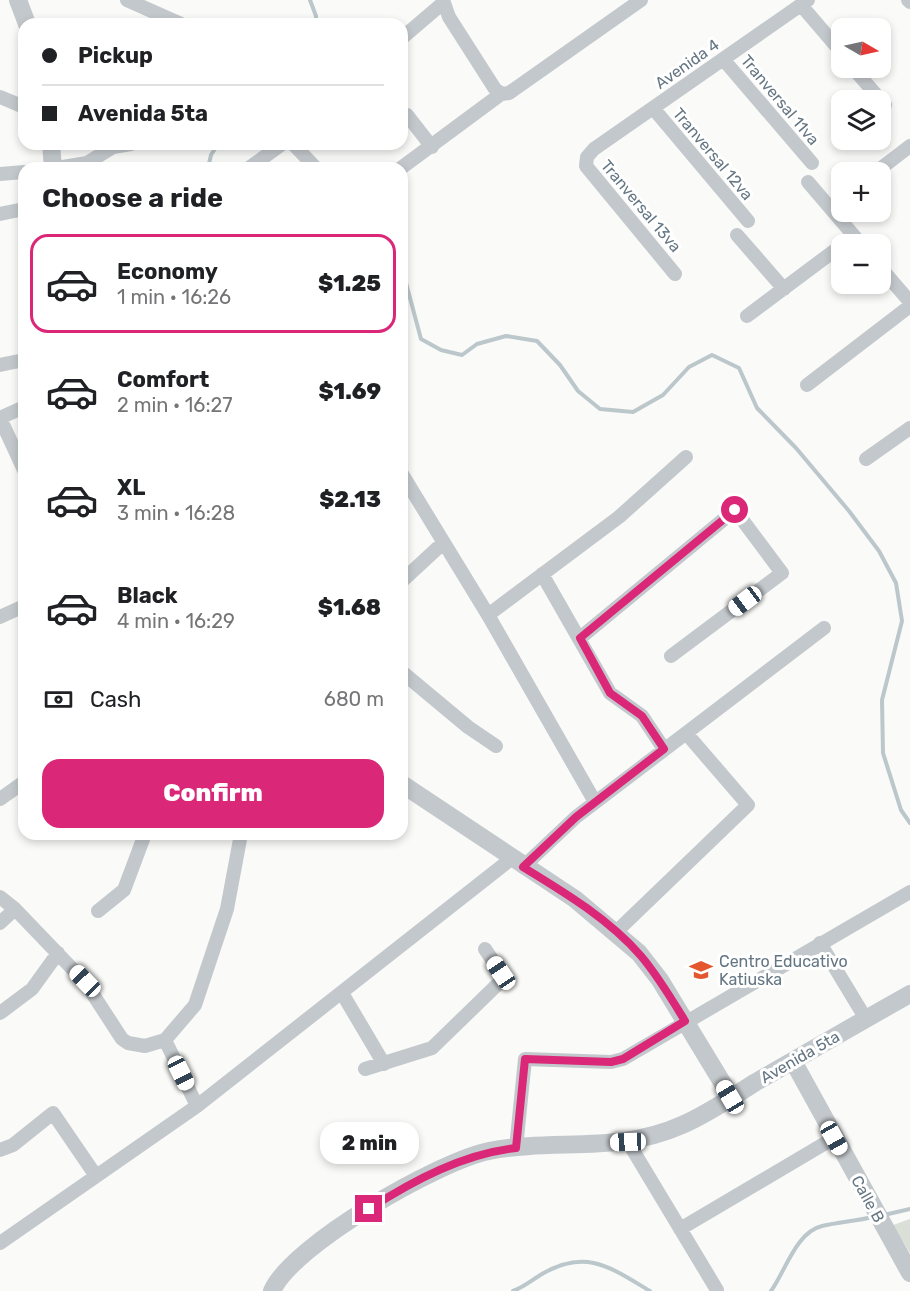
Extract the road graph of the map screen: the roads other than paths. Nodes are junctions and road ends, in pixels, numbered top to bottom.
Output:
1 (18, 0) edge
2 (126, 0) edge
3 (641, 0) edge
4 (443, 1) edge
5 (804, 2) edge
6 (25, 18) edge
7 (167, 18) edge
8 (408, 33) edge
9 (831, 38) edge
10 (723, 59) junction
11 (862, 78) edge
12 (872, 90) edge
13 (501, 94) junction
14 (0, 97) edge
15 (18, 104) edge
16 (653, 108) junction
17 (408, 116) edge
18 (432, 147) junction
19 (108, 150) edge
20 (274, 150) edge
21 (299, 150) edge
22 (908, 152) edge
23 (587, 157) joint
24 (89, 162) edge
25 (257, 162) edge
26 (310, 162) edge
27 (408, 163) edge
28 (812, 163) dead end
29 (891, 163) edge
30 (18, 172) edge
31 (0, 174) edge
32 (808, 182) dead end
33 (18, 210) edge
34 (0, 214) edge
35 (748, 221) dead end
36 (844, 234) edge
37 (737, 235) dead end
38 (831, 256) edge
39 (675, 274) dead end
40 (891, 281) edge
41 (784, 289) junction
42 (910, 304) edge
43 (747, 316) dead end
44 (18, 361) edge
45 (0, 365) edge
46 (807, 385) dead end
47 (18, 410) edge
48 (0, 418) edge
49 (910, 428) edge
50 (18, 457) edge
51 (686, 457) dead end
52 (866, 459) dead end
53 (408, 484) edge
54 (443, 543) junction
55 (542, 574) junction
56 (408, 575) edge
57 (18, 609) edge
58 (488, 615) junction
59 (0, 617) edge
60 (824, 628) dead end
61 (580, 638) junction
62 (671, 656) dead end
63 (408, 677) edge
64 (686, 733) junction
65 (496, 746) dead end
66 (664, 749) junction
67 (18, 786) edge
68 (408, 788) edge
69 (0, 799) edge
70 (596, 802) junction
71 (144, 840) edge
72 (240, 840) edge
73 (517, 863) junction
74 (910, 892) edge
75 (0, 897) edge
76 (15, 909) junction
77 (98, 911) dead end
78 (0, 923) edge
79 (616, 932) junction
80 (820, 943) junction
81 (485, 949) dead end
82 (58, 953) junction
83 (342, 993) junction
84 (910, 994) edge
85 (0, 1013) edge
86 (866, 1019) junction
87 (685, 1021) junction
88 (165, 1040) junction
89 (793, 1061) junction
90 (384, 1064) junction
91 (365, 1070) dead end
92 (730, 1097) junction
93 (197, 1106) junction
94 (834, 1138) junction
95 (628, 1142) junction
96 (516, 1148) junction
97 (0, 1150) edge
98 (96, 1176) junction
99 (680, 1229) junction
100 (0, 1243) edge
101 (910, 1273) edge
102 (717, 1290) edge
103 (272, 1291) edge

1 - 6 street
2 - 7 street
3 - 13 street
4 - 8 street
4 - 13 street
5 - 9 street
5 - 10 street, Avenida 4
10 - 16 street, Avenida 4
10 - 28 street, Tranversal 11va
11 - 12 street
13 - 18 street
14 - 15 street
16 - 23 street, Avenida 4
16 - 35 street, Tranversal 12va
17 - 18 street
18 - 27 street
19 - 24 street
20 - 25 street
21 - 26 street
22 - 29 street
23 - 39 street, Tranversal 13va
30 - 31 street
32 - 36 street
33 - 34 street
37 - 41 street
38 - 41 street
40 - 42 street
41 - 43 street
42 - 46 street
44 - 45 street
47 - 48 street
48 - 50 street
49 - 52 street
51 - 55 street
53 - 54 street
54 - 56 street
54 - 58 street
55 - 58 street
55 - 61 street
57 - 59 street
58 - 70 street
60 - 64 street
61 - 62 street
61 - 66 street
63 - 65 street
64 - 66 street
64 - 79 street
66 - 70 street
67 - 69 street
68 - 73 street
70 - 73 street
71 - 77 street
72 - 88 street
73 - 79 street
73 - 83 street
74 - 80 street
75 - 76 street
76 - 78 street
76 - 82 street
79 - 87 street
80 - 86 street
80 - 87 street
81 - 90 street
82 - 85 street
82 - 88 street
83 - 90 street
83 - 93 street
84 - 86 street, Avenida 5ta
86 - 89 street, Avenida 5ta
87 - 92 street
87 - 96 street
88 - 93 street
89 - 92 street, Avenida 5ta
89 - 94 street, Calle B
90 - 91 street
92 - 95 street, Avenida 5ta
93 - 98 street
94 - 99 street
94 - 101 street, Calle B
95 - 96 street, Avenida 5ta
95 - 99 street
96 - 103 street, Avenida 5ta
97 - 98 street
98 - 100 street
99 - 102 street

